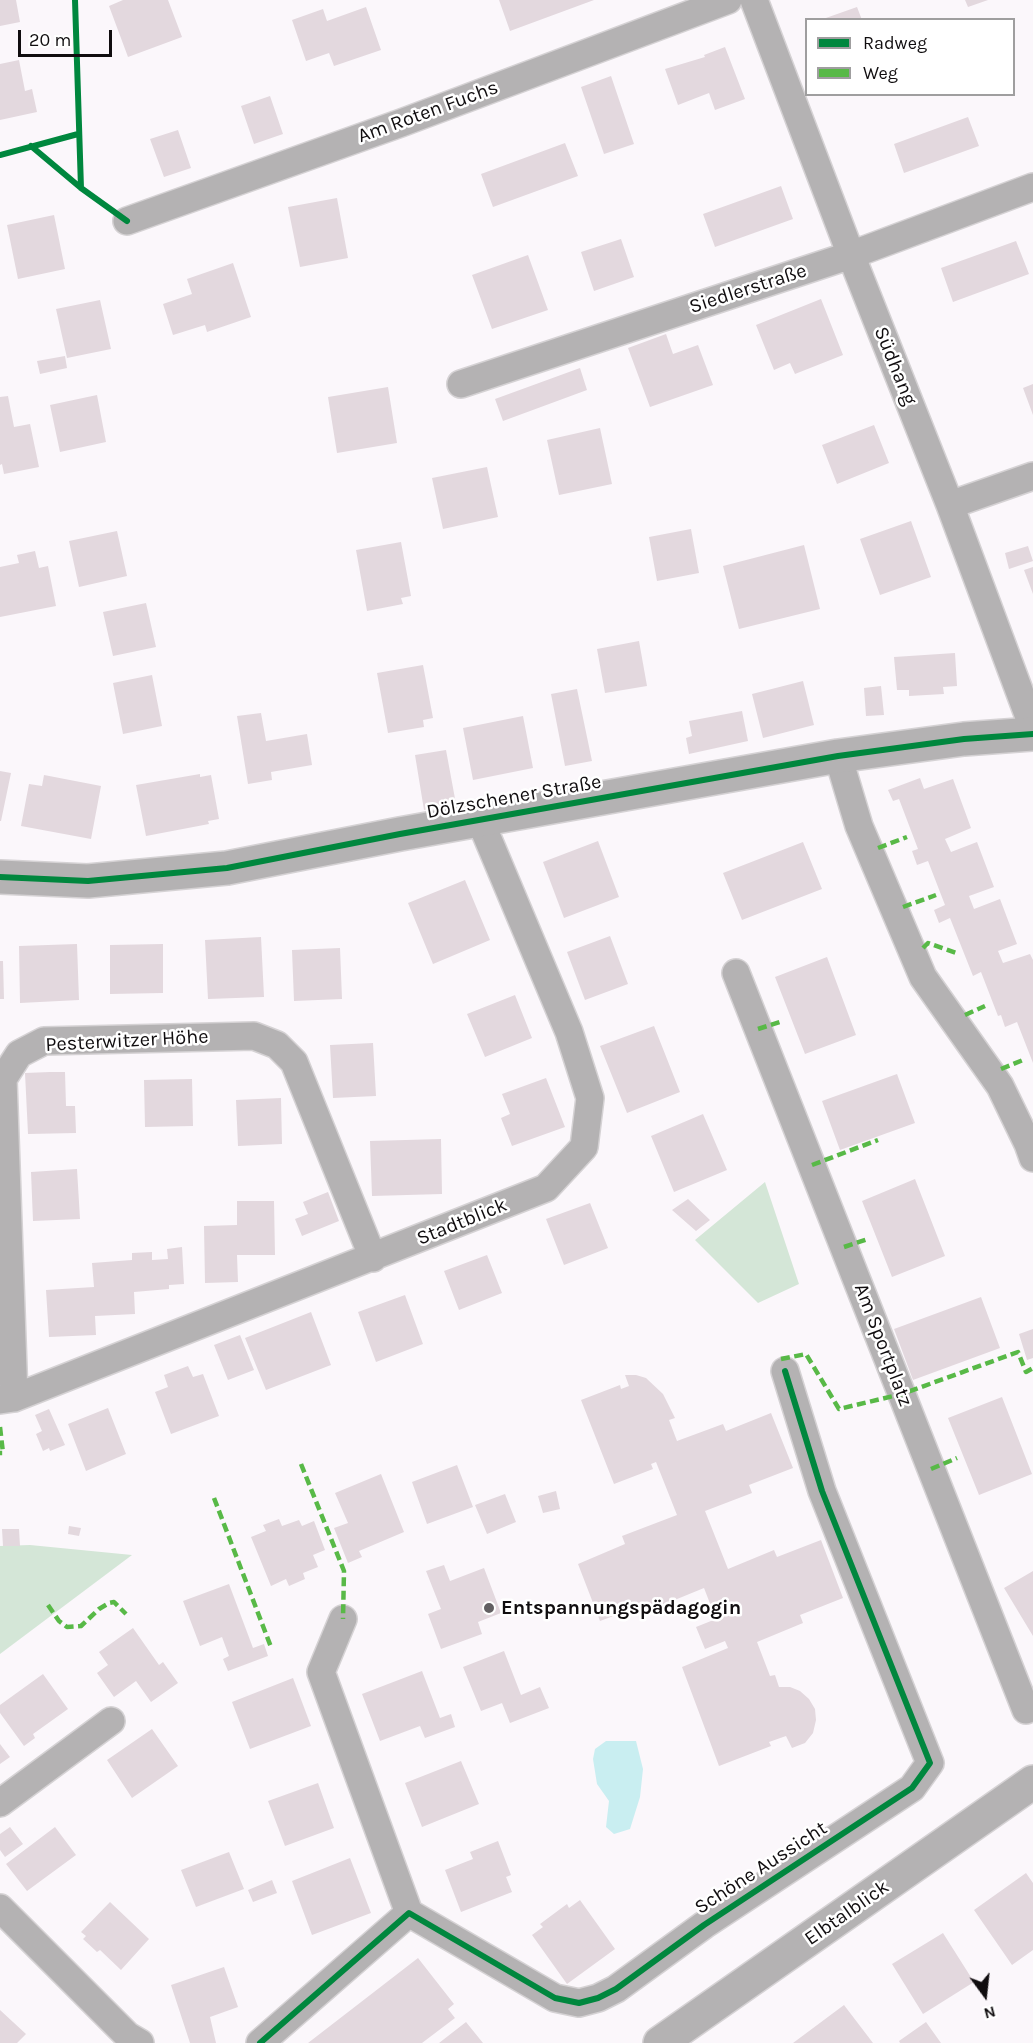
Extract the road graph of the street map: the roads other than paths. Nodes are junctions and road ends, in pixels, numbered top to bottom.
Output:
1 (728, 0) edge
2 (754, 0) edge
3 (1033, 187) edge
4 (127, 221) dead end
5 (851, 255) junction
6 (461, 384) dead end
7 (1033, 476) edge
8 (950, 505) junction
9 (1032, 734) edge
10 (838, 756) junction
11 (480, 820) junction
12 (0, 877) edge
13 (736, 972) dead end
14 (1033, 1158) edge
15 (373, 1258) junction
16 (785, 1371) dead end
17 (7, 1399) edge
18 (343, 1619) dead end
19 (1033, 1706) edge
20 (111, 1720) dead end
21 (1033, 1782) edge
22 (0, 1803) edge
23 (0, 1908) edge
24 (410, 1913) junction
25 (140, 2043) edge
26 (260, 2043) edge
27 (660, 2043) edge

1 - 4 street, Am Roten Fuchs
2 - 5 street, Südhang
3 - 5 street, Siedlerstraße
5 - 6 street, Siedlerstraße
5 - 8 street, Südhang
7 - 8 street
8 - 9 street, Südhang
9 - 10 street, Dölzschener Straße
10 - 11 street, Dölzschener Straße
10 - 14 street
11 - 12 street, Dölzschener Straße
11 - 15 street, Stadtblick
13 - 19 street, Am Sportplatz
15 - 17 street, Stadtblick
15 - 17 street, Pesterwitzer Höhe
16 - 24 street, Schöne Aussicht
18 - 24 street
20 - 22 street
21 - 27 street, Elbtalblick
23 - 25 street
24 - 26 street

